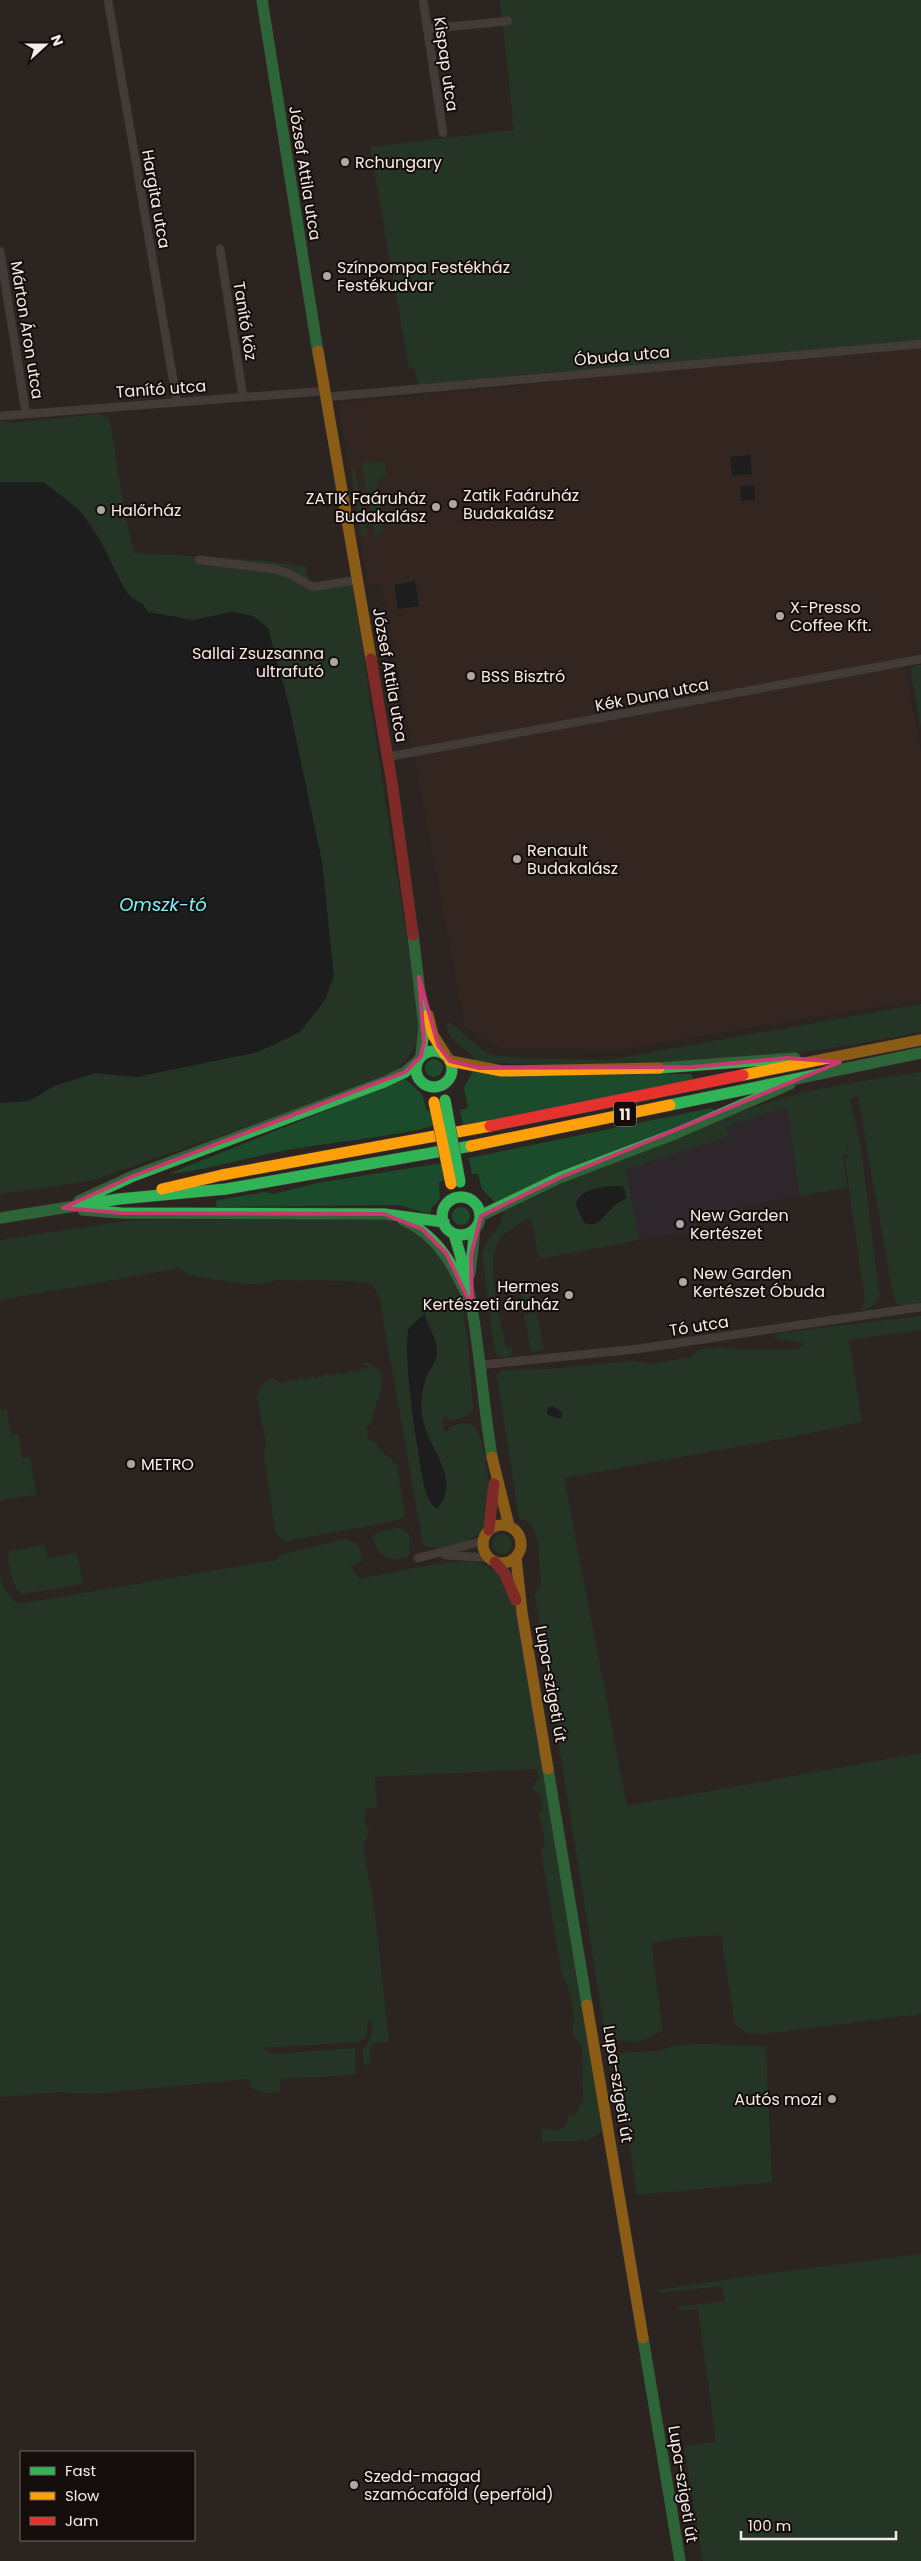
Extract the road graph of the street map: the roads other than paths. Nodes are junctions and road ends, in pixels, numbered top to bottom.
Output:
1 (108, 0) edge
2 (262, 0) edge
3 (423, 0) edge
4 (508, 21) dead end
5 (427, 29) junction
6 (442, 133) dead end
7 (220, 250) dead end
8 (0, 251) edge
9 (921, 344) edge
10 (326, 394) junction
11 (243, 396) junction
12 (177, 402) junction
13 (26, 414) junction
14 (0, 416) edge
15 (199, 560) dead end
16 (357, 580) junction
17 (921, 658) edge
18 (387, 756) junction
19 (419, 977) junction
20 (921, 1040) edge
21 (921, 1053) edge
22 (447, 1058) junction
23 (419, 1059) junction
24 (815, 1060) junction
25 (814, 1074) junction
26 (445, 1083) junction
27 (427, 1086) junction
28 (440, 1101) junction
29 (455, 1183) junction
30 (119, 1199) junction
31 (467, 1199) junction
32 (451, 1201) junction
33 (63, 1208) junction
34 (384, 1214) junction
35 (480, 1216) junction
36 (0, 1218) edge
37 (444, 1222) junction
38 (476, 1229) junction
39 (454, 1234) junction
40 (921, 1306) edge
41 (472, 1307) junction
42 (480, 1366) junction
43 (492, 1450) junction
44 (509, 1526) junction
45 (490, 1530) junction
46 (483, 1541) junction
47 (435, 1555) junction
48 (418, 1558) dead end
49 (516, 1558) junction
50 (492, 1560) junction
51 (522, 1613) junction
52 (680, 2561) edge

1 - 12 street, Hargita utca
2 - 10 main road, József Attila utca
3 - 5 street, Kispap utca
4 - 5 street
5 - 6 street, Kispap utca
7 - 11 street, Tanító köz
8 - 13 street, Márton Áron utca
9 - 10 street, Óbuda utca
10 - 11 street, Tanító utca
10 - 16 main road, József Attila utca
11 - 12 street, Tanító utca
12 - 13 street, Tanító utca
13 - 14 street, Tanító utca
15 - 16 street
16 - 18 main road, József Attila utca
17 - 18 street, Kék Duna utca
18 - 19 main road, József Attila utca
19 - 22 main road, József Attila utca
19 - 23 main road, József Attila utca
20 - 24 main road, 11
21 - 25 main road, 11
22 - 23 main road
22 - 24 main road
22 - 26 main road
23 - 27 main road
23 - 33 main road
24 - 30 main road, 11
25 - 30 main road, 11
25 - 35 main road
26 - 27 main road
26 - 28 main road
27 - 28 main road
28 - 29 main road, bridge
29 - 31 main road
29 - 32 main road
30 - 33 main road, 11
31 - 32 main road
31 - 35 main road
32 - 37 main road
33 - 34 main road
33 - 36 main road, 11
34 - 37 main road
34 - 41 main road
35 - 38 main road
37 - 39 main road
38 - 39 main road
38 - 41 main road, Lupa-szigeti út
39 - 41 main road, Lupa-szigeti út
40 - 42 street, Tó utca
41 - 42 main road, Lupa-szigeti út
42 - 43 main road, Lupa-szigeti út
43 - 44 main road, Lupa-szigeti út
43 - 45 main road, Lupa-szigeti út
44 - 45 main road
44 - 49 main road, Lupa-szigeti út
45 - 46 main road, Lupa-szigeti út
46 - 47 street
46 - 50 main road, Lupa-szigeti út
47 - 48 street
47 - 50 street
49 - 50 main road
49 - 51 main road, Lupa-szigeti út
50 - 51 main road, Lupa-szigeti út
51 - 52 main road, Lupa-szigeti út

